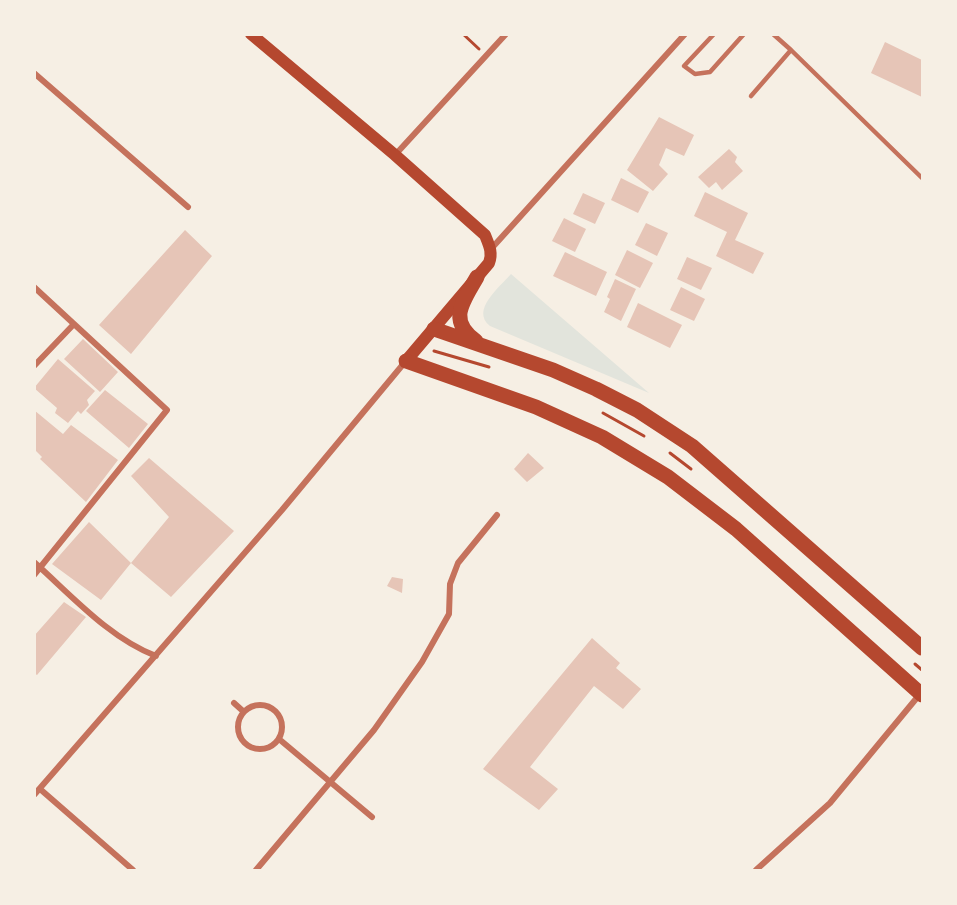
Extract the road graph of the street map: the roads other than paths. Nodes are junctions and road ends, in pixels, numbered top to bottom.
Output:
1 (251, 34) edge
2 (506, 34) edge
3 (685, 34) edge
4 (714, 34) edge
5 (744, 34) edge
6 (773, 34) edge
7 (791, 50) junction
8 (34, 73) edge
9 (751, 96) dead end
10 (395, 155) junction
11 (922, 178) edge
12 (188, 207) dead end
13 (491, 249) junction
14 (477, 277) junction
15 (34, 287) edge
16 (74, 324) junction
17 (434, 329) junction
18 (489, 348) junction
19 (406, 361) junction
20 (34, 366) edge
21 (496, 515) dead end
22 (34, 562) edge
23 (41, 567) junction
24 (34, 575) edge
25 (922, 648) edge
26 (156, 656) junction
27 (922, 694) edge
28 (234, 703) dead end
29 (244, 712) junction
30 (279, 739) junction
31 (332, 783) junction
32 (40, 789) junction
33 (34, 795) edge
34 (372, 817) dead end
35 (133, 870) edge
36 (256, 870) edge
37 (756, 870) edge

1 - 10 main road
2 - 10 street
3 - 13 street
4 - 5 lane
6 - 7 lane
7 - 9 lane
7 - 11 lane
8 - 12 street
10 - 13 main road
13 - 14 main road
14 - 17 main road
14 - 18 main road
15 - 16 street
16 - 20 street
16 - 23 street
17 - 18 main road
17 - 19 main road
18 - 25 main road
19 - 26 street
19 - 27 main road
21 - 31 street
22 - 23 street
23 - 24 street
23 - 26 street
26 - 32 street
27 - 37 street
28 - 29 street
29 - 30 street
29 - 30 street
30 - 31 street
31 - 34 street
31 - 36 street
32 - 33 street
32 - 35 street

